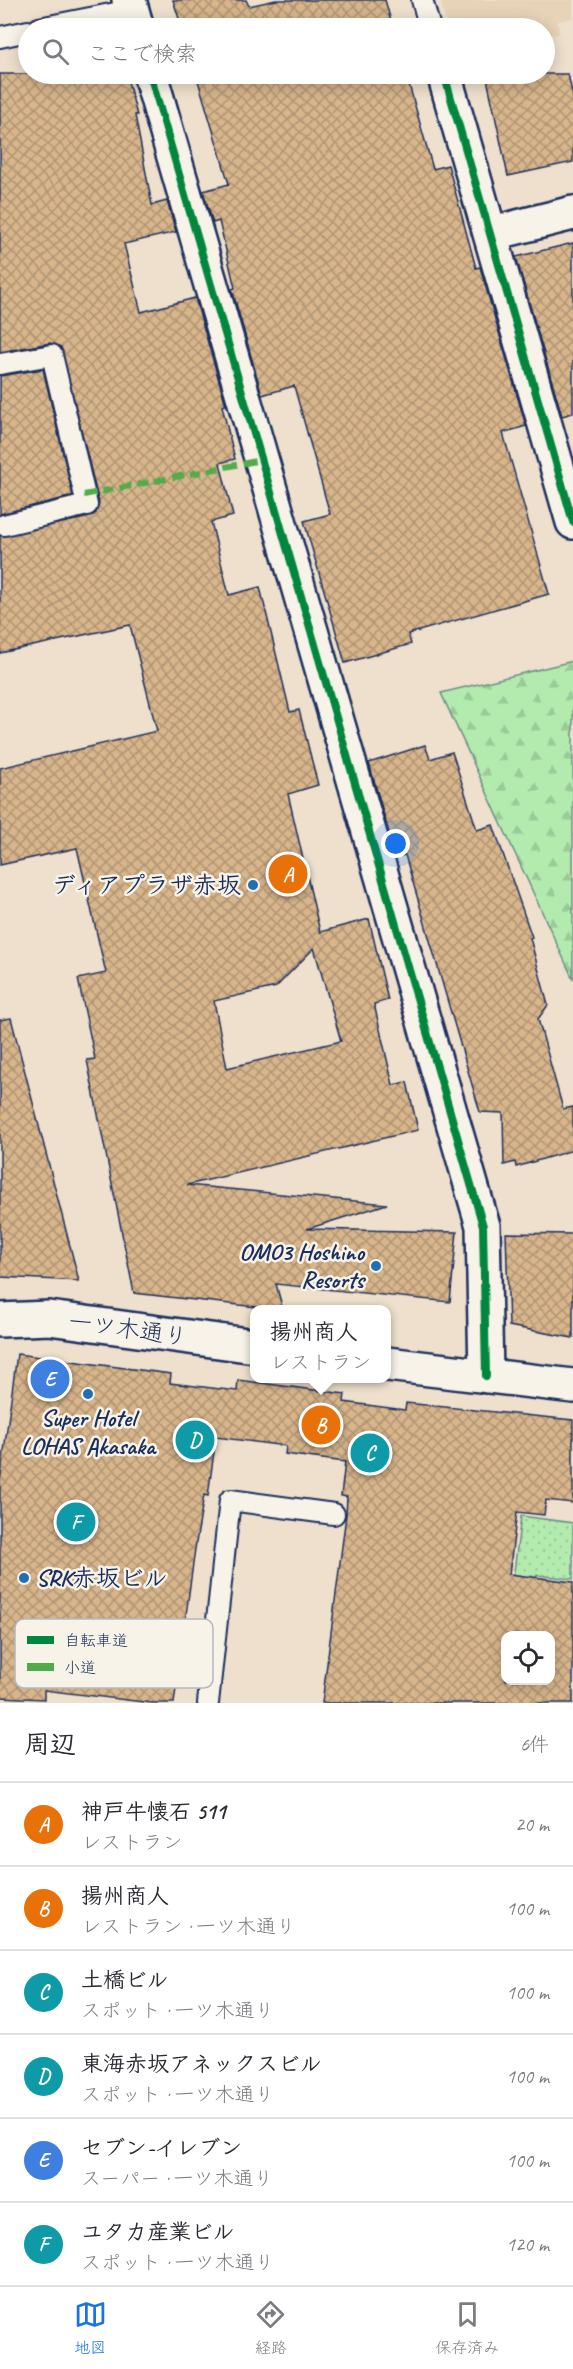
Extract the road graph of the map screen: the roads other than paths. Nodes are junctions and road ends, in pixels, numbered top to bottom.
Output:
1 (422, 0) edge
2 (133, 13) edge
3 (102, 18) edge
4 (427, 18) edge
5 (18, 33) edge
6 (0, 37) edge
7 (153, 84) edge
8 (447, 84) edge
9 (573, 213) edge
10 (490, 234) junction
11 (0, 364) edge
12 (573, 522) edge
13 (4, 525) dead end
14 (0, 1320) edge
15 (250, 1345) edge
16 (391, 1364) edge
17 (486, 1376) junction
18 (573, 1386) edge
19 (334, 1514) dead end
20 (213, 1657) edge
21 (210, 1688) edge
22 (208, 1703) edge

1 - 4 lane
2 - 3 lane
5 - 6 lane
7 - 17 street
8 - 10 street
9 - 10 street
10 - 12 street
11 - 13 lane
14 - 15 street, 一ツ木通り
16 - 17 street
17 - 18 street
19 - 20 lane
21 - 22 lane

